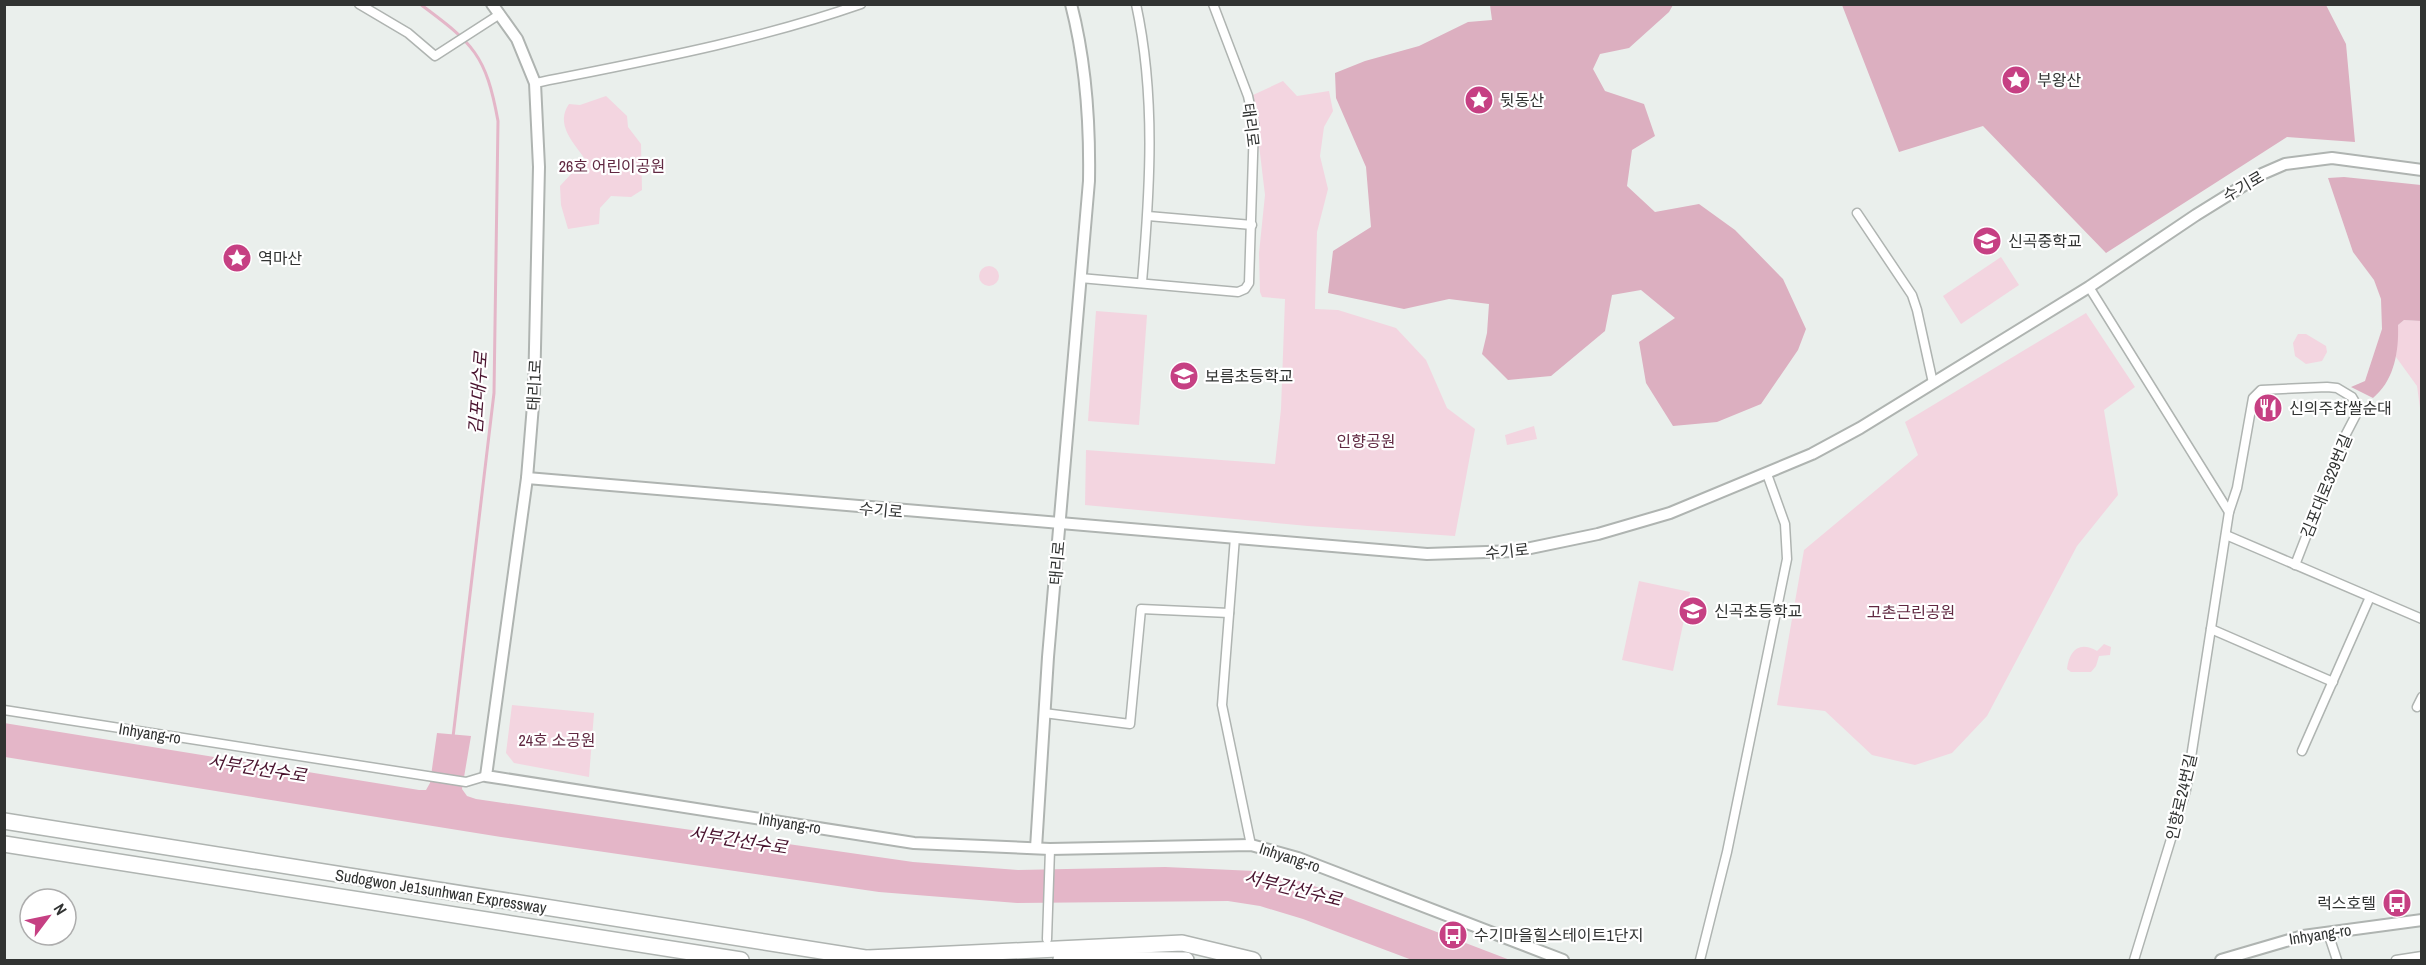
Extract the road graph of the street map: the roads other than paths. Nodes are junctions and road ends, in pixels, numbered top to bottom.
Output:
1 (359, 4) edge
2 (492, 4) edge
3 (861, 4) edge
4 (1071, 4) edge
5 (1136, 4) edge
6 (1213, 4) edge
7 (500, 14) junction
8 (535, 83) junction
9 (2421, 170) edge
10 (1857, 213) dead end
11 (1148, 216) junction
12 (1252, 225) junction
13 (1080, 278) junction
14 (1142, 282) junction
15 (2089, 287) junction
16 (1933, 383) junction
17 (2359, 409) joint
18 (1767, 474) junction
19 (527, 478) junction
20 (2229, 512) junction
21 (1060, 525) junction
22 (2226, 535) junction
23 (1235, 537) junction
24 (2295, 565) junction
25 (2370, 597) junction
26 (1229, 613) junction
27 (2421, 619) edge
28 (2211, 629) junction
29 (2333, 682) junction
30 (2421, 697) edge
31 (2417, 707) dead end
32 (4, 710) edge
33 (1044, 713) junction
34 (2302, 751) dead end
35 (486, 776) junction
36 (4, 821) edge
37 (4, 844) edge
38 (1251, 845) junction
39 (1036, 848) junction
40 (1050, 849) junction
41 (2421, 920) edge
42 (2328, 933) junction
43 (1047, 939) dead end
44 (2421, 956) edge
45 (872, 959) edge
46 (741, 960) edge
47 (886, 960) edge
48 (895, 960) edge
49 (908, 960) edge
50 (949, 960) edge
51 (1186, 960) edge
52 (1220, 960) edge
53 (1253, 960) edge
54 (1563, 960) edge
55 (1700, 960) edge
56 (2134, 960) edge
57 (2221, 960) edge
58 (2337, 960) edge
59 (2396, 960) edge

1 - 7 street
2 - 7 street, 태리1로
3 - 8 street
4 - 13 street, 태리로
5 - 11 street
6 - 12 street, 태리로
7 - 8 street, 태리1로
8 - 19 street, 태리1로
9 - 15 street, 수기로
10 - 16 street
11 - 12 street
11 - 14 street
12 - 14 street, 태리로
13 - 14 street, 태리로
13 - 21 street, 태리로
15 - 16 street, 수기로
15 - 20 street
16 - 18 street, 수기로
17 - 20 street, 인향로24번길
17 - 24 street, 김포대로329번길
18 - 23 street, 수기로
18 - 55 street
19 - 21 street, 수기로
19 - 35 street, 태리1로
20 - 22 street, 인향로24번길
21 - 23 street, 수기로
21 - 33 street, 태리로
22 - 24 street
22 - 28 street, 인향로24번길
23 - 26 street
24 - 25 street
25 - 27 street
25 - 29 street
26 - 33 street
26 - 38 street
28 - 29 street
28 - 56 street, 인향로24번길
29 - 34 street
30 - 31 street
32 - 35 street, Inhyang-ro
33 - 39 street, 태리로
35 - 39 street, Inhyang-ro
36 - 45 highway, Sudogwon Je1sunhwan Expressway
37 - 46 highway, Sudogwon Je1sunhwan Expressway
38 - 40 street, Inhyang-ro
38 - 54 street, Inhyang-ro
39 - 40 street, Inhyang-ro
40 - 43 street
41 - 42 street, Inhyang-ro
42 - 57 street, Inhyang-ro
42 - 58 street
44 - 59 street
45 - 47 highway
45 - 48 highway
45 - 49 highway
45 - 50 highway
45 - 51 highway
45 - 52 highway
45 - 53 highway

